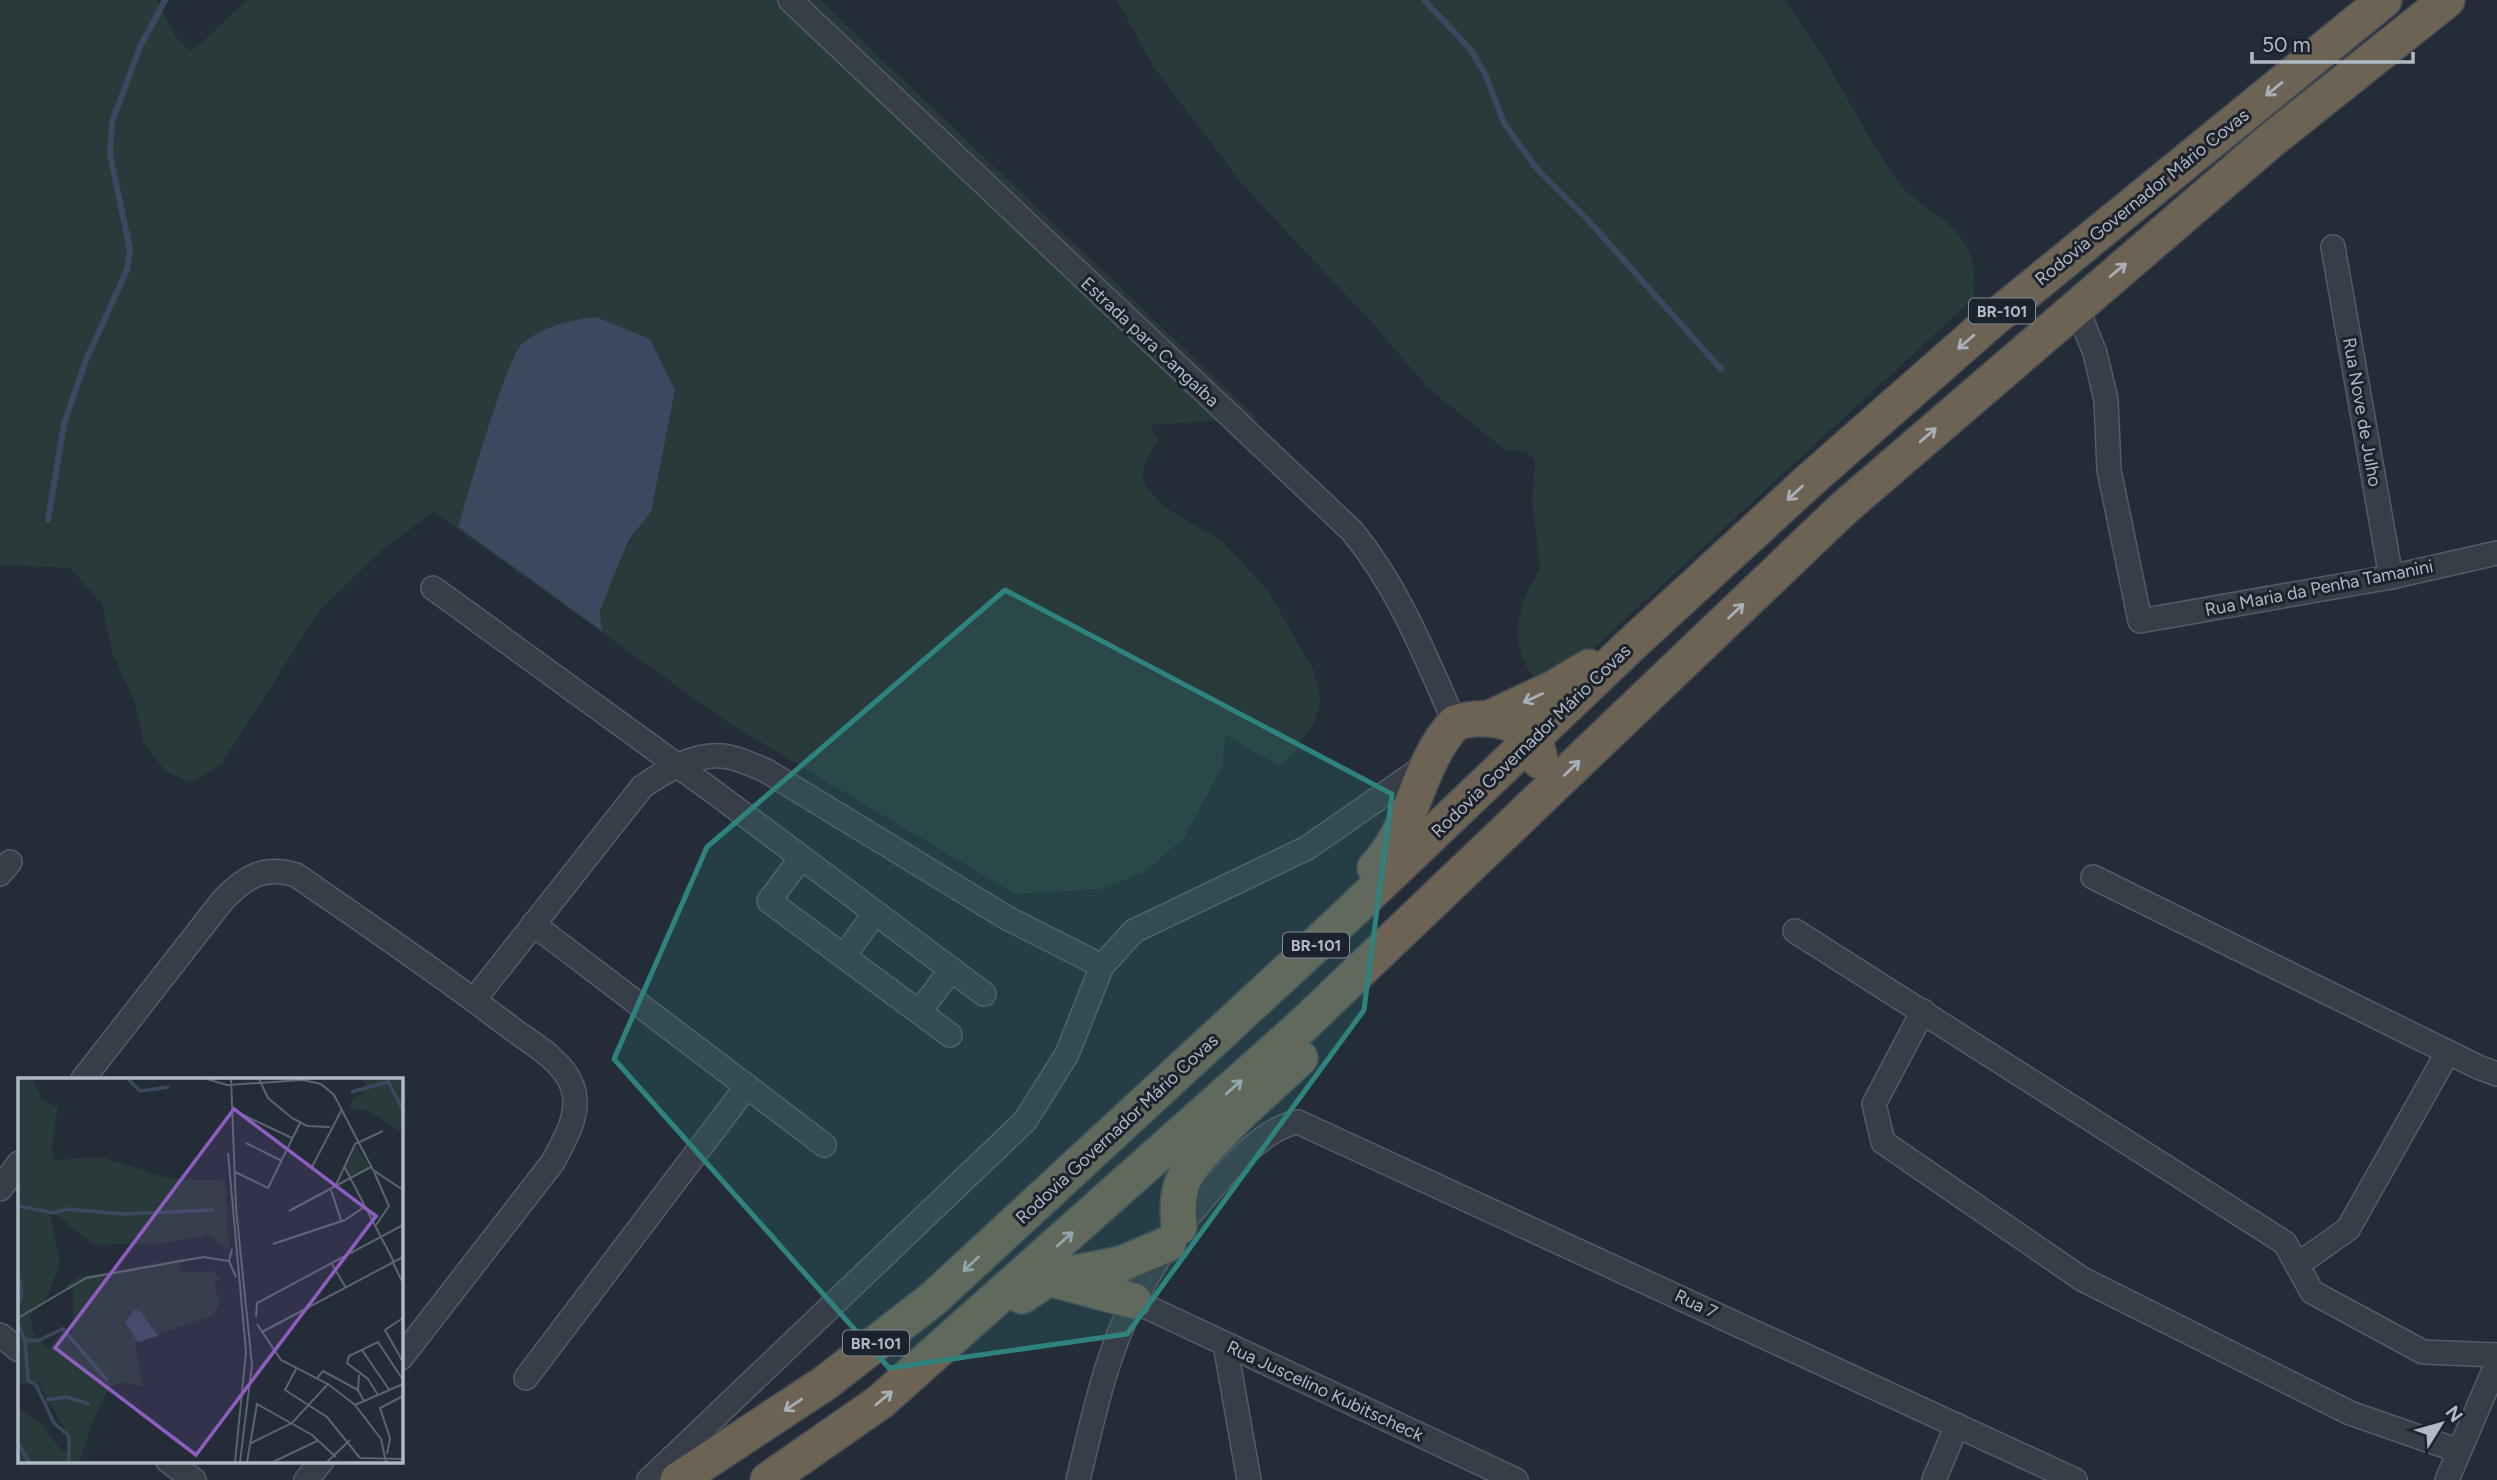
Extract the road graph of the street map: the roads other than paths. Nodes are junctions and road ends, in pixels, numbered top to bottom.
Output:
1 (790, 0) edge
2 (2384, 0) edge
3 (2447, 0) edge
4 (2333, 247) dead end
5 (2076, 306) junction
6 (2497, 553) edge
7 (2390, 577) junction
8 (433, 588) dead end
9 (1635, 641) junction
10 (1493, 717) junction
11 (1455, 723) junction
12 (1534, 740) junction
13 (1429, 763) junction
14 (678, 766) junction
15 (1485, 851) junction
16 (801, 858) junction
17 (2093, 877) dead end
18 (875, 913) junction
19 (533, 923) junction
20 (1795, 931) dead end
21 (1380, 950) junction
22 (844, 956) junction
23 (1102, 966) junction
24 (951, 970) junction
25 (984, 995) dead end
26 (474, 1000) junction
27 (1923, 1011) junction
28 (919, 1012) junction
29 (950, 1035) dead end
30 (2448, 1052) junction
31 (2491, 1067) edge
32 (84, 1078) edge
33 (747, 1086) junction
34 (824, 1145) dead end
35 (1096, 1149) junction
36 (18, 1164) edge
37 (0, 1189) edge
38 (1173, 1236) junction
39 (2297, 1265) junction
40 (1049, 1278) junction
41 (1134, 1301) junction
42 (972, 1321) junction
43 (0, 1335) edge
44 (1225, 1344) junction
45 (18, 1349) edge
46 (2497, 1354) edge
47 (402, 1357) edge
48 (2497, 1363) edge
49 (526, 1378) dead end
50 (1957, 1425) junction
51 (2459, 1451) junction
52 (169, 1462) edge
53 (321, 1462) edge
54 (194, 1480) edge
55 (306, 1480) edge
56 (649, 1480) edge
57 (678, 1480) edge
58 (768, 1480) edge
59 (1078, 1480) edge
60 (1249, 1480) edge
61 (1516, 1480) edge
62 (1934, 1480) edge
63 (2075, 1480) edge
64 (2447, 1480) edge

1 - 11 street, Estrada para Cangaíba
2 -> 9 highway, Rodovia Governador Mário Covas / BR-101
5 -> 3 highway, BR-101
4 - 7 street, Rua Nove de Julho
5 - 7 street, Rua Maria da Penha Tamanini
15 -> 5 highway, BR-101
6 - 7 street, Rua Maria da Penha Tamanini
8 - 14 street
9 -> 10 highway
9 - 12 highway, Rodovia Governador Mário Covas
10 - 11 highway
10 - 12 highway
11 - 13 highway
12 - 21 highway
12 - 35 highway, Rodovia Governador Mário Covas / BR-101
13 - 23 street
13 - 35 highway
14 - 16 street
14 - 19 street
14 - 23 street
15 - 21 highway, BR-101
15 - 38 highway
16 - 18 street
16 - 22 street
17 - 30 street
18 - 22 street
18 - 24 street
19 - 26 street
19 - 33 street
20 - 27 street
42 -> 21 highway, BR-101
22 - 28 street
23 - 56 street
24 - 25 street
24 - 28 street
26 - 32 street
26 - 47 street
27 - 39 street
27 - 51 street
28 - 29 street
30 - 31 street
30 - 39 street
33 - 34 street
33 - 49 street
35 -> 57 highway, Rodovia Governador Mário Covas / BR-101
36 - 37 street
38 - 40 highway
38 - 41 street, Rua 7
38 - 50 street, Rua 7
39 - 46 street
40 - 41 highway
40 - 42 highway
41 - 44 street, Rua Juscelino Kubitscheck
41 - 59 street, Rua 7
58 -> 42 highway, BR-101
43 - 45 street
44 - 60 street
44 - 61 street, Rua Juscelino Kubitscheck
48 - 51 street
50 - 62 street
50 - 63 street, Rua 7
51 - 64 street
52 - 54 street
53 - 55 street

